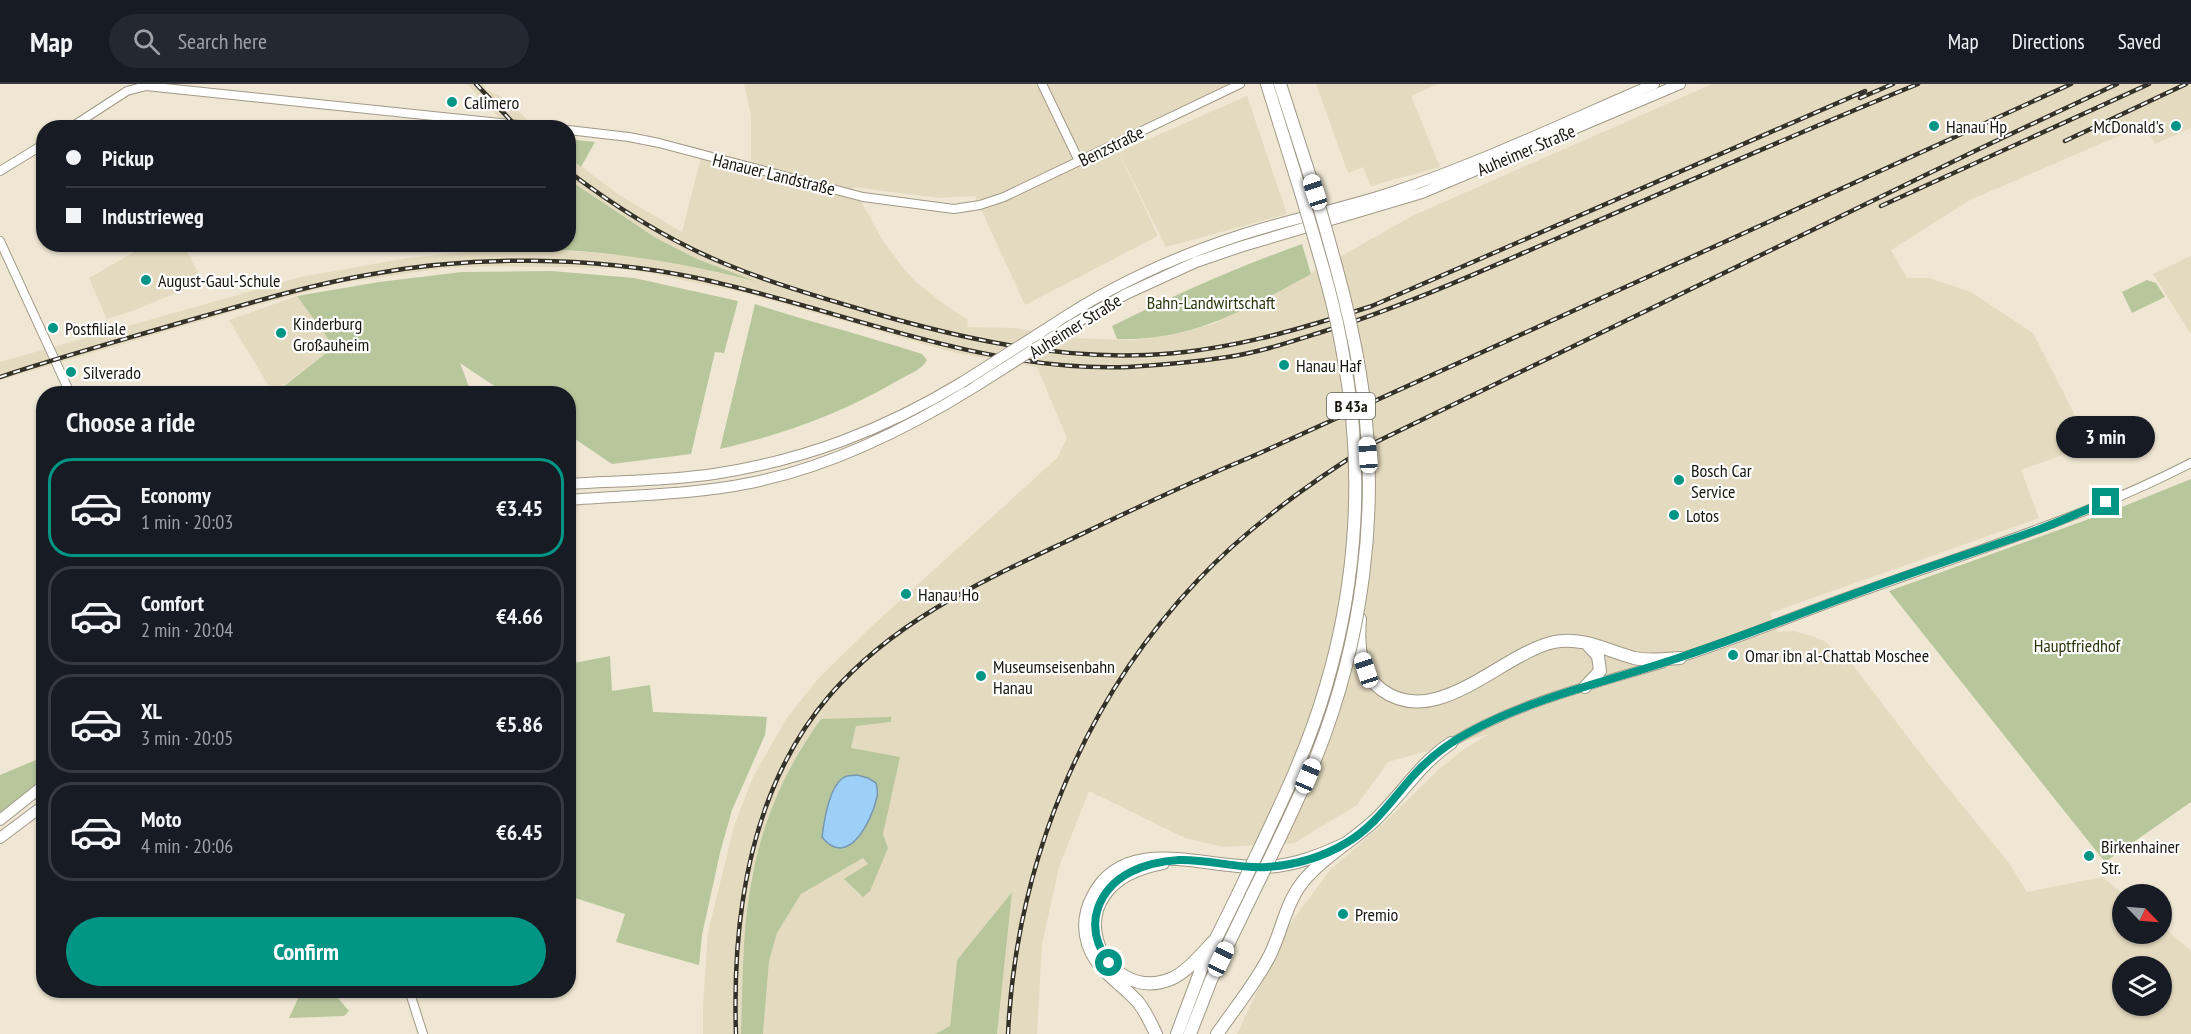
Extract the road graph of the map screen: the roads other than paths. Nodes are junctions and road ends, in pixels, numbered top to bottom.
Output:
1 (1042, 84) edge
2 (1240, 84) edge
3 (1267, 84) edge
4 (1280, 84) edge
5 (1654, 84) edge
6 (1680, 84) edge
7 (1279, 102) junction
8 (83, 120) edge
9 (472, 120) edge
10 (576, 131) edge
11 (36, 149) edge
12 (1079, 161) junction
13 (0, 171) edge
14 (980, 205) joint
15 (0, 241) edge
16 (67, 386) edge
17 (2191, 463) edge
18 (576, 483) edge
19 (576, 499) edge
20 (1362, 583) junction
21 (1586, 643) junction
22 (1680, 658) junction
23 (1584, 687) junction
24 (1451, 743) joint
25 (36, 791) edge
26 (36, 811) edge
27 (0, 820) edge
28 (0, 838) edge
29 (1347, 843) junction
30 (1181, 860) junction
31 (1214, 941) junction
32 (411, 998) edge
33 (422, 1032) edge
34 (1156, 1034) edge
35 (1177, 1034) edge
36 (1190, 1034) edge
37 (1216, 1034) edge

1 - 12 street
2 - 12 street, Benzstraße
3 - 7 highway, B 43a
4 - 7 highway, B 43a
5 - 18 main road, Auheimer Straße, bridge
6 - 19 main road, Auheimer Straße, bridge
7 - 20 highway, B 43a, bridge
7 - 31 highway, B 43a, bridge
8 - 9 street
10 - 14 street, Hanauer Landstraße
11 - 13 street
12 - 14 street, Benzstraße
15 - 16 street
17 - 22 street
20 - 21 highway, bridge
20 - 36 highway, B 43a, bridge
21 - 22 highway
21 - 23 highway
22 - 23 street
23 - 24 street
24 - 29 highway
25 - 27 main road
26 - 28 main road
29 - 30 highway
29 - 37 highway
30 - 31 highway
30 - 34 highway
31 - 35 highway, B 43a
32 - 33 street

